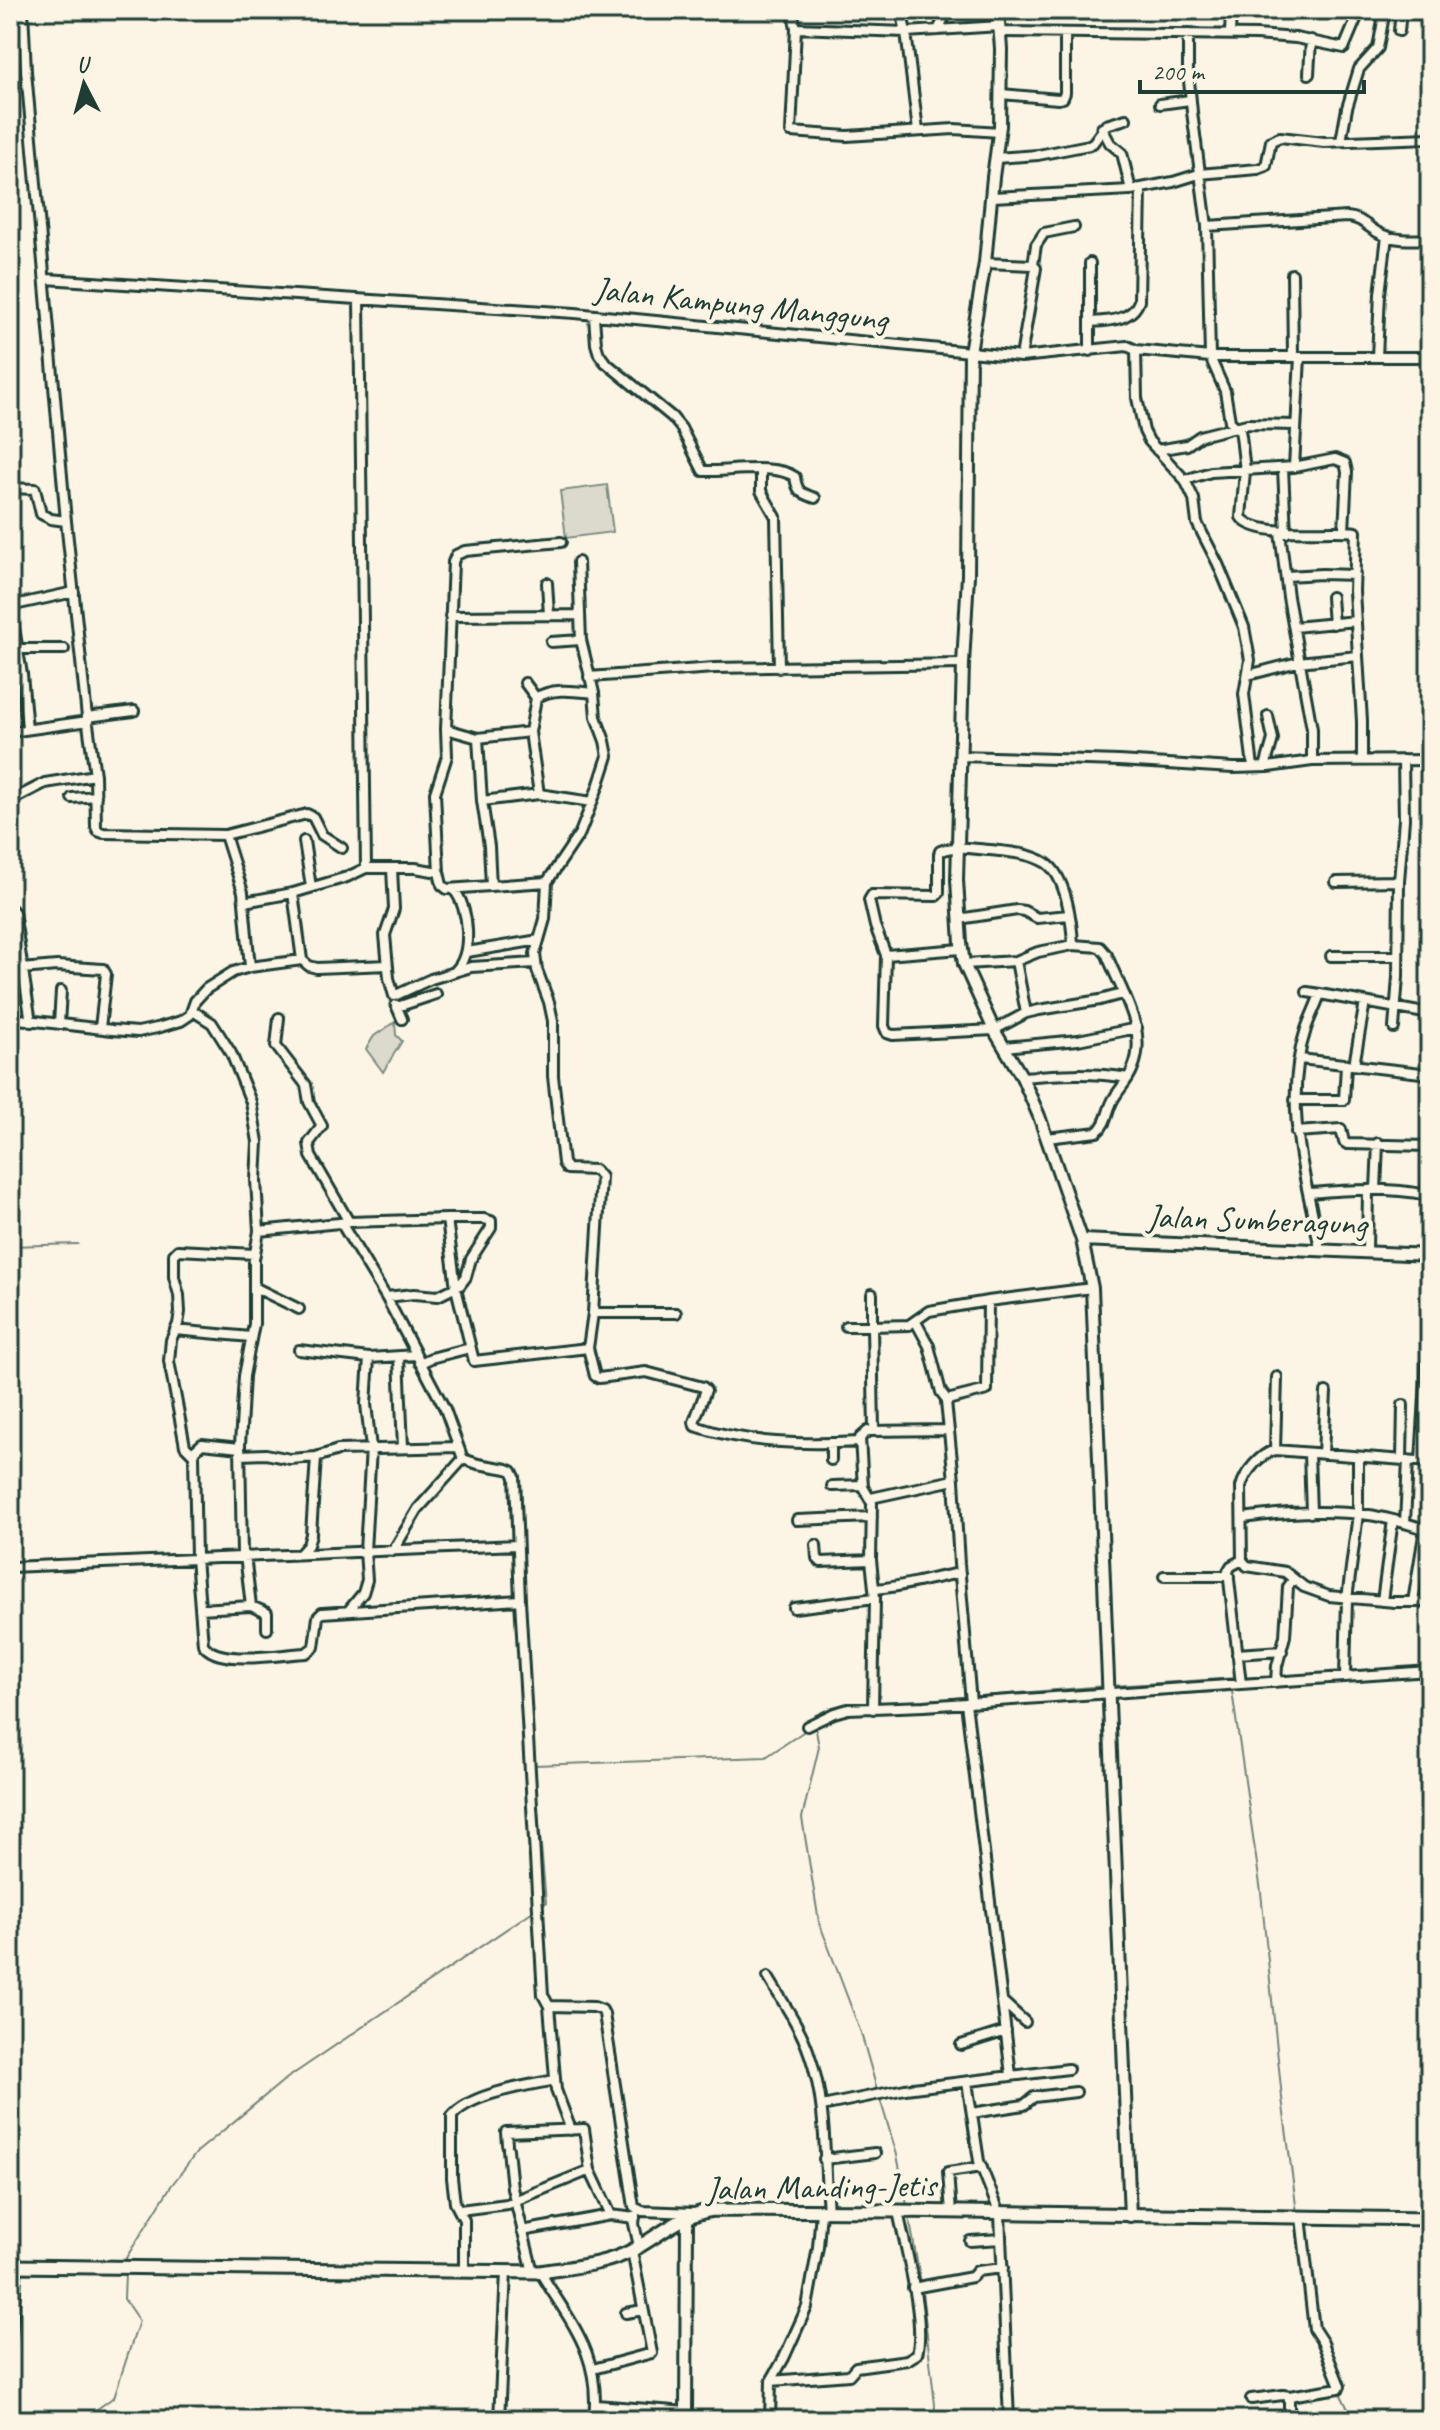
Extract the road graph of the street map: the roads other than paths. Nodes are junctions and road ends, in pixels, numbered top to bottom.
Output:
1 (23, 10) edge
2 (792, 10) edge
3 (901, 10) edge
4 (948, 10) edge
5 (998, 10) edge
6 (1231, 10) edge
7 (1360, 10) edge
8 (1385, 10) edge
9 (1398, 10) edge
10 (1430, 15) edge
11 (23, 27) junction
12 (796, 28) junction
13 (10, 29) edge
14 (1000, 29) junction
15 (938, 30) junction
16 (1399, 31) dead end
17 (906, 32) junction
18 (1065, 34) junction
19 (1188, 34) junction
20 (1230, 34) junction
21 (1311, 40) junction
22 (1309, 74) dead end
23 (1001, 94) junction
24 (1190, 100) junction
25 (1160, 104) dead end
26 (1126, 119) dead end
27 (1102, 128) junction
28 (918, 131) junction
29 (1000, 132) junction
30 (1430, 138) edge
31 (1341, 141) junction
32 (996, 158) junction
33 (1199, 174) junction
34 (1136, 189) junction
35 (992, 197) junction
36 (1207, 226) junction
37 (1074, 227) dead end
38 (1387, 236) junction
39 (1430, 239) edge
40 (985, 263) junction
41 (1090, 263) dead end
42 (1033, 265) junction
43 (1292, 274) dead end
44 (46, 279) junction
45 (359, 300) junction
46 (594, 316) junction
47 (1090, 322) junction
48 (1136, 350) junction
49 (1090, 351) junction
50 (970, 352) junction
51 (1021, 357) junction
52 (1210, 357) junction
53 (1297, 357) junction
54 (1377, 357) junction
55 (1430, 357) edge
56 (1295, 425) junction
57 (1236, 427) junction
58 (1157, 450) junction
59 (1294, 467) junction
60 (1283, 468) junction
61 (761, 470) junction
62 (1245, 471) junction
63 (1185, 480) junction
64 (10, 488) edge
65 (815, 498) dead end
66 (66, 521) junction
67 (1344, 531) junction
68 (1283, 532) junction
69 (561, 542) dead end
70 (578, 562) dead end
71 (1355, 575) junction
72 (1286, 576) junction
73 (547, 583) dead end
74 (74, 592) junction
75 (1331, 597) dead end
76 (10, 606) edge
77 (549, 615) junction
78 (580, 615) junction
79 (450, 616) junction
80 (1356, 621) junction
81 (1333, 624) junction
82 (1294, 627) junction
83 (13, 635) edge
84 (581, 640) junction
85 (551, 642) dead end
86 (18, 649) junction
87 (64, 649) dead end
88 (1358, 656) junction
89 (1298, 662) junction
90 (963, 664) junction
91 (779, 668) junction
92 (22, 674) junction
93 (1248, 675) junction
94 (10, 676) edge
95 (589, 677) junction
96 (525, 683) dead end
97 (594, 693) junction
98 (536, 698) junction
99 (134, 711) dead end
100 (1268, 716) dead end
101 (87, 719) junction
102 (27, 729) junction
103 (446, 729) junction
104 (10, 732) edge
105 (530, 732) junction
106 (478, 738) junction
107 (960, 756) junction
108 (1362, 760) junction
109 (1403, 760) junction
110 (1430, 760) edge
111 (1312, 761) junction
112 (1253, 767) junction
113 (1265, 767) junction
114 (95, 775) junction
115 (539, 794) junction
116 (96, 796) junction
117 (72, 798) dead end
118 (10, 801) edge
119 (482, 801) junction
120 (592, 802) junction
121 (225, 835) junction
122 (304, 841) dead end
123 (958, 847) junction
124 (342, 848) dead end
125 (366, 868) junction
126 (392, 868) junction
127 (439, 872) junction
128 (1399, 881) junction
129 (547, 882) junction
130 (1336, 882) dead end
131 (491, 886) junction
132 (311, 887) junction
133 (453, 890) junction
134 (293, 893) junction
135 (244, 902) junction
136 (10, 908) edge
137 (1069, 915) junction
138 (959, 919) junction
139 (539, 940) junction
140 (1073, 945) junction
141 (961, 949) junction
142 (467, 952) junction
143 (886, 955) junction
144 (1331, 956) dead end
145 (1397, 956) junction
146 (302, 960) junction
147 (1016, 961) junction
148 (535, 963) junction
149 (964, 964) junction
150 (387, 965) junction
151 (250, 967) junction
152 (21, 969) junction
153 (456, 971) junction
154 (61, 991) dead end
155 (1307, 992) dead end
156 (436, 994) dead end
157 (1122, 994) junction
158 (1320, 994) junction
159 (394, 996) junction
160 (1365, 1002) junction
161 (397, 1007) junction
162 (1395, 1008) junction
163 (193, 1011) junction
164 (1026, 1013) junction
165 (1430, 1014) edge
166 (10, 1018) edge
167 (279, 1018) dead end
168 (402, 1019) dead end
169 (31, 1022) junction
170 (59, 1024) junction
171 (100, 1028) junction
172 (1137, 1028) junction
173 (1394, 1028) dead end
174 (994, 1030) junction
175 (1004, 1047) junction
176 (1300, 1059) junction
177 (1350, 1065) junction
178 (1430, 1074) edge
179 (1022, 1077) junction
180 (1128, 1078) junction
181 (1295, 1100) junction
182 (1296, 1132) junction
183 (1047, 1138) junction
184 (1378, 1143) junction
185 (1430, 1143) edge
186 (1372, 1190) junction
187 (1309, 1193) junction
188 (1427, 1195) junction
189 (447, 1219) junction
190 (345, 1222) junction
191 (259, 1231) junction
192 (1082, 1240) junction
193 (1320, 1248) junction
194 (1367, 1252) junction
195 (255, 1254) junction
196 (1428, 1255) edge
197 (256, 1288) junction
198 (456, 1288) junction
199 (1092, 1288) junction
200 (872, 1294) dead end
201 (386, 1297) junction
202 (988, 1301) junction
203 (299, 1309) dead end
204 (593, 1313) junction
205 (676, 1313) dead end
206 (1430, 1318) edge
207 (916, 1322) junction
208 (846, 1326) dead end
209 (872, 1326) junction
210 (175, 1330) junction
211 (251, 1337) junction
212 (470, 1348) junction
213 (588, 1348) junction
214 (299, 1350) dead end
215 (399, 1357) junction
216 (369, 1358) junction
217 (418, 1359) junction
218 (1277, 1377) dead end
219 (1326, 1392) dead end
220 (947, 1400) junction
221 (1403, 1405) dead end
222 (874, 1430) junction
223 (948, 1430) junction
224 (859, 1442) junction
225 (831, 1443) junction
226 (403, 1447) junction
227 (458, 1447) junction
228 (371, 1448) junction
229 (1275, 1450) junction
230 (240, 1451) junction
231 (193, 1452) junction
232 (1309, 1453) junction
233 (1323, 1454) junction
234 (316, 1457) junction
235 (1358, 1457) junction
236 (463, 1459) junction
237 (831, 1460) dead end
238 (1405, 1460) junction
239 (1425, 1462) edge
240 (954, 1480) junction
241 (863, 1485) junction
242 (832, 1486) dead end
243 (871, 1498) junction
244 (1311, 1513) junction
245 (1358, 1514) junction
246 (872, 1517) junction
247 (1243, 1518) junction
248 (797, 1520) dead end
249 (1393, 1520) junction
250 (1405, 1523) junction
251 (1428, 1530) edge
252 (517, 1545) junction
253 (816, 1545) dead end
254 (365, 1551) junction
255 (393, 1551) junction
256 (300, 1554) junction
257 (244, 1555) junction
258 (196, 1558) junction
259 (871, 1560) junction
260 (1242, 1560) junction
261 (10, 1567) edge
262 (960, 1573) junction
263 (1164, 1576) dead end
264 (1229, 1576) junction
265 (1293, 1580) junction
266 (875, 1594) junction
267 (1347, 1599) junction
268 (520, 1600) junction
269 (1382, 1601) junction
270 (1413, 1602) junction
271 (1430, 1602) edge
272 (251, 1606) junction
273 (794, 1608) dead end
274 (200, 1609) junction
275 (349, 1610) junction
276 (267, 1629) dead end
277 (1282, 1651) junction
278 (1237, 1654) junction
279 (1344, 1671) junction
280 (1430, 1671) edge
281 (1276, 1677) junction
282 (1240, 1679) junction
283 (1109, 1687) junction
284 (969, 1700) junction
285 (873, 1706) junction
286 (807, 1726) dead end
287 (768, 1977) dead end
288 (1002, 2001) junction
289 (549, 2006) junction
290 (1025, 2022) dead end
291 (1006, 2031) junction
292 (961, 2045) dead end
293 (1068, 2069) dead end
294 (1011, 2075) junction
295 (555, 2080) junction
296 (967, 2082) junction
297 (1076, 2092) dead end
298 (822, 2106) junction
299 (972, 2113) junction
300 (571, 2130) junction
301 (875, 2153) dead end
302 (824, 2159) junction
303 (982, 2167) junction
304 (590, 2170) junction
305 (515, 2201) junction
306 (460, 2210) junction
307 (900, 2211) junction
308 (824, 2212) junction
309 (951, 2212) junction
310 (636, 2214) junction
311 (1000, 2214) junction
312 (611, 2215) junction
313 (691, 2215) junction
314 (1130, 2216) junction
315 (1299, 2217) junction
316 (1430, 2219) edge
317 (522, 2231) junction
318 (1001, 2239) junction
319 (970, 2241) dead end
320 (636, 2249) junction
321 (14, 2266) edge
322 (1003, 2268) junction
323 (464, 2272) junction
324 (506, 2272) junction
325 (536, 2272) junction
326 (914, 2288) junction
327 (626, 2313) dead end
328 (647, 2313) junction
329 (10, 2350) edge
330 (593, 2369) junction
331 (771, 2381) junction
332 (1289, 2396) junction
333 (1251, 2399) dead end
334 (596, 2405) junction
335 (684, 2414) edge
336 (499, 2420) edge
337 (594, 2420) edge
338 (770, 2420) edge
339 (1009, 2420) edge
340 (1289, 2420) edge

1 - 11 street
2 - 12 street
3 - 17 street
4 - 15 street
5 - 14 street
6 - 20 street
7 - 21 street
8 - 31 street
9 - 10 street
9 - 16 street
11 - 13 street
11 - 44 street
12 - 17 street
12 - 28 street
14 - 15 street
14 - 18 street
14 - 23 street
15 - 17 street
17 - 28 street
18 - 19 street
18 - 23 street
19 - 20 street
19 - 24 street
20 - 21 street
21 - 22 street
23 - 29 street
24 - 25 street
24 - 33 street
26 - 27 street
27 - 32 street
27 - 34 street
28 - 29 street
29 - 32 street
30 - 31 street
31 - 33 street
32 - 35 street
33 - 34 street
33 - 36 street
34 - 35 street
34 - 47 street
35 - 40 street
36 - 38 street
36 - 52 street
37 - 42 street
38 - 39 street
38 - 54 street
40 - 42 street
40 - 50 street
41 - 47 street
42 - 51 street
43 - 53 street
44 - 45 street, Jalan Kampung Manggung
44 - 66 street
45 - 46 street, Jalan Kampung Manggung
45 - 125 street
46 - 50 street, Jalan Kampung Manggung
46 - 61 street
47 - 49 street
48 - 49 street, Jalan Kampung Manggung
48 - 52 street, Jalan Kampung Manggung
48 - 58 street
49 - 51 street, Jalan Kampung Manggung
50 - 51 street, Jalan Kampung Manggung
50 - 90 street
52 - 53 street, Jalan Kampung Manggung
52 - 57 street
53 - 54 street, Jalan Kampung Manggung
53 - 56 street
54 - 55 street, Jalan Kampung Manggung
56 - 57 street
56 - 59 street
57 - 58 street
57 - 62 street
58 - 63 street
59 - 60 street
59 - 67 street
60 - 62 street
60 - 68 street
61 - 65 street
61 - 91 street
62 - 63 street
62 - 68 street
63 - 93 street
64 - 66 street
66 - 74 street
67 - 68 street
67 - 71 street
68 - 72 street
69 - 79 street
70 - 78 street
71 - 72 street
71 - 80 street
72 - 82 street
73 - 77 street
74 - 76 street
74 - 101 street
75 - 81 street
76 - 83 street
77 - 78 street
77 - 79 street
78 - 84 street
79 - 103 street
80 - 81 street
80 - 88 street
81 - 82 street
82 - 89 street
83 - 86 street
84 - 85 street
84 - 95 street
86 - 87 street
86 - 92 street
88 - 89 street
88 - 108 street
89 - 93 street
89 - 111 street
90 - 91 street
90 - 107 street
91 - 95 street
92 - 94 street
92 - 102 street
93 - 112 street
95 - 97 street
96 - 98 street
97 - 98 street
97 - 120 street
98 - 105 street
99 - 101 street
100 - 113 street
101 - 102 street
101 - 114 street
102 - 104 street
103 - 106 street
103 - 127 street
105 - 106 street
105 - 115 street
106 - 119 street
107 - 112 street
107 - 123 street
108 - 109 street
108 - 111 street
109 - 110 street
109 - 128 street
111 - 113 street
112 - 113 street
114 - 116 street
114 - 118 street
115 - 119 street
115 - 120 street
116 - 117 street
116 - 121 street
119 - 131 street
120 - 129 street
121 - 124 street
121 - 135 street
122 - 132 street
123 - 137 street
123 - 138 street
123 - 143 street
125 - 126 street
125 - 132 street
126 - 127 street
126 - 150 street
127 - 133 street
128 - 130 street
128 - 145 street
129 - 131 street
129 - 139 street
131 - 133 street
132 - 134 street
133 - 142 street
134 - 135 street
134 - 146 street
135 - 151 street
136 - 152 street
137 - 138 street
137 - 140 street
138 - 141 street
139 - 142 street
139 - 148 street
140 - 147 street
140 - 157 street
141 - 143 street
141 - 149 street
142 - 153 street
143 - 174 street
144 - 145 street
145 - 162 street
146 - 150 street
146 - 151 street
147 - 149 street
147 - 164 street
148 - 153 street
148 - 204 street
149 - 174 street
150 - 159 street
151 - 163 street
152 - 169 street
152 - 171 street
153 - 159 street
154 - 170 street
155 - 158 street
156 - 161 street
157 - 164 street
157 - 172 street
158 - 160 street
158 - 176 street
159 - 161 street
160 - 162 street
160 - 177 street
161 - 168 street
162 - 165 street
162 - 173 street
163 - 171 street
163 - 191 street
164 - 174 street
166 - 169 street
167 - 190 street
169 - 170 street
170 - 171 street
172 - 175 street
172 - 180 street
174 - 175 street
175 - 179 street
176 - 177 street
176 - 181 street
177 - 178 street
177 - 181 street
179 - 180 street
179 - 183 street
180 - 183 street
181 - 182 street
182 - 184 street
182 - 187 street
183 - 192 street
184 - 185 street
184 - 186 street
185 - 188 street
186 - 187 street
186 - 188 street
186 - 194 street
187 - 193 street
188 - 196 street
189 - 190 street
189 - 198 street
189 - 198 street
190 - 191 street
190 - 201 street
191 - 195 street
192 - 193 street, Jalan Sumberagung
192 - 199 street
193 - 194 street, Jalan Sumberagung
194 - 196 street, Jalan Sumberagung
195 - 197 street
195 - 210 street
197 - 203 street
197 - 211 street
198 - 201 street
198 - 212 street
199 - 202 street
199 - 283 street
200 - 209 street
201 - 217 street
202 - 207 street
202 - 220 street
204 - 205 street
204 - 213 street
206 - 239 street
207 - 209 street
207 - 220 street
208 - 209 street
209 - 222 street
210 - 211 street
210 - 231 street
211 - 230 street
212 - 213 street
212 - 217 street
213 - 225 street
214 - 216 street
215 - 216 street
215 - 217 street
215 - 226 street
216 - 228 street
217 - 227 street
218 - 229 street
219 - 233 street
220 - 223 street
221 - 238 street
222 - 223 street
222 - 224 street
223 - 240 street
224 - 225 street
224 - 241 street
225 - 237 street
226 - 227 street
226 - 228 street
227 - 236 street
228 - 234 street
228 - 254 street
229 - 232 street
229 - 247 street
230 - 231 street
230 - 234 street
230 - 257 street
231 - 258 street
232 - 233 street
232 - 244 street
233 - 235 street
234 - 256 street
235 - 238 street
235 - 245 street
236 - 252 street
236 - 255 street
238 - 239 street
238 - 250 street
240 - 243 street
240 - 262 street
241 - 242 street
241 - 243 street
243 - 246 street
244 - 245 street
244 - 247 street
245 - 249 street
245 - 267 street
246 - 248 street
246 - 259 street
247 - 260 street
249 - 250 street
249 - 269 street
250 - 251 street
251 - 270 street
252 - 255 street
252 - 268 street
253 - 259 street
254 - 255 street
254 - 256 street
254 - 275 street
256 - 257 street
257 - 258 street
257 - 272 street
258 - 261 street
258 - 274 street
259 - 266 street
260 - 264 street
260 - 265 street
262 - 266 street
262 - 284 street
263 - 264 street
264 - 278 street
265 - 267 street
265 - 277 street
266 - 273 street
266 - 285 street
267 - 269 street
267 - 279 street
268 - 275 street
268 - 289 street
269 - 270 street
270 - 271 street
272 - 274 street
272 - 276 street
274 - 275 street
277 - 278 street
277 - 281 street
278 - 282 street
279 - 280 street
279 - 281 street
281 - 282 street
282 - 283 street
283 - 284 street
283 - 314 street
284 - 285 street
284 - 288 street
285 - 286 street
287 - 298 street
288 - 290 street
288 - 291 street
289 - 295 street
289 - 310 street
291 - 292 street
291 - 294 street
293 - 294 street
294 - 296 street
295 - 300 street
295 - 306 street
296 - 298 street
296 - 299 street
297 - 299 street
298 - 302 street
299 - 303 street
300 - 304 street
300 - 305 street
301 - 302 street
302 - 308 street
303 - 309 street
303 - 311 street
304 - 305 street
304 - 312 street
305 - 306 street
305 - 317 street
306 - 323 street
307 - 308 main road, Jalan Manding-Jetis
307 - 309 main road, Jalan Manding-Jetis
307 - 326 street
308 - 313 main road, Jalan Manding-Jetis
308 - 331 street
309 - 311 main road, Jalan Manding-Jetis
310 - 312 street
310 - 313 street
310 - 320 street
311 - 314 main road, Jalan Manding-Jetis
311 - 318 street
312 - 317 street
313 - 320 main road, Jalan Manding-Jetis
313 - 335 street
314 - 315 main road, Jalan Manding-Jetis
315 - 316 main road, Jalan Manding-Jetis
315 - 332 street
317 - 325 street
318 - 319 street
318 - 322 street
320 - 325 main road, Jalan Manding-Jetis
320 - 328 street
321 - 323 main road, Jalan Manding-Jetis
321 - 329 street
322 - 326 street
322 - 339 street
323 - 324 main road, Jalan Manding-Jetis
324 - 325 main road, Jalan Manding-Jetis
324 - 336 street
325 - 330 street
326 - 331 street
327 - 328 street
328 - 330 street
330 - 334 street
331 - 338 street
332 - 333 street
332 - 340 street
334 - 335 street
334 - 337 street

